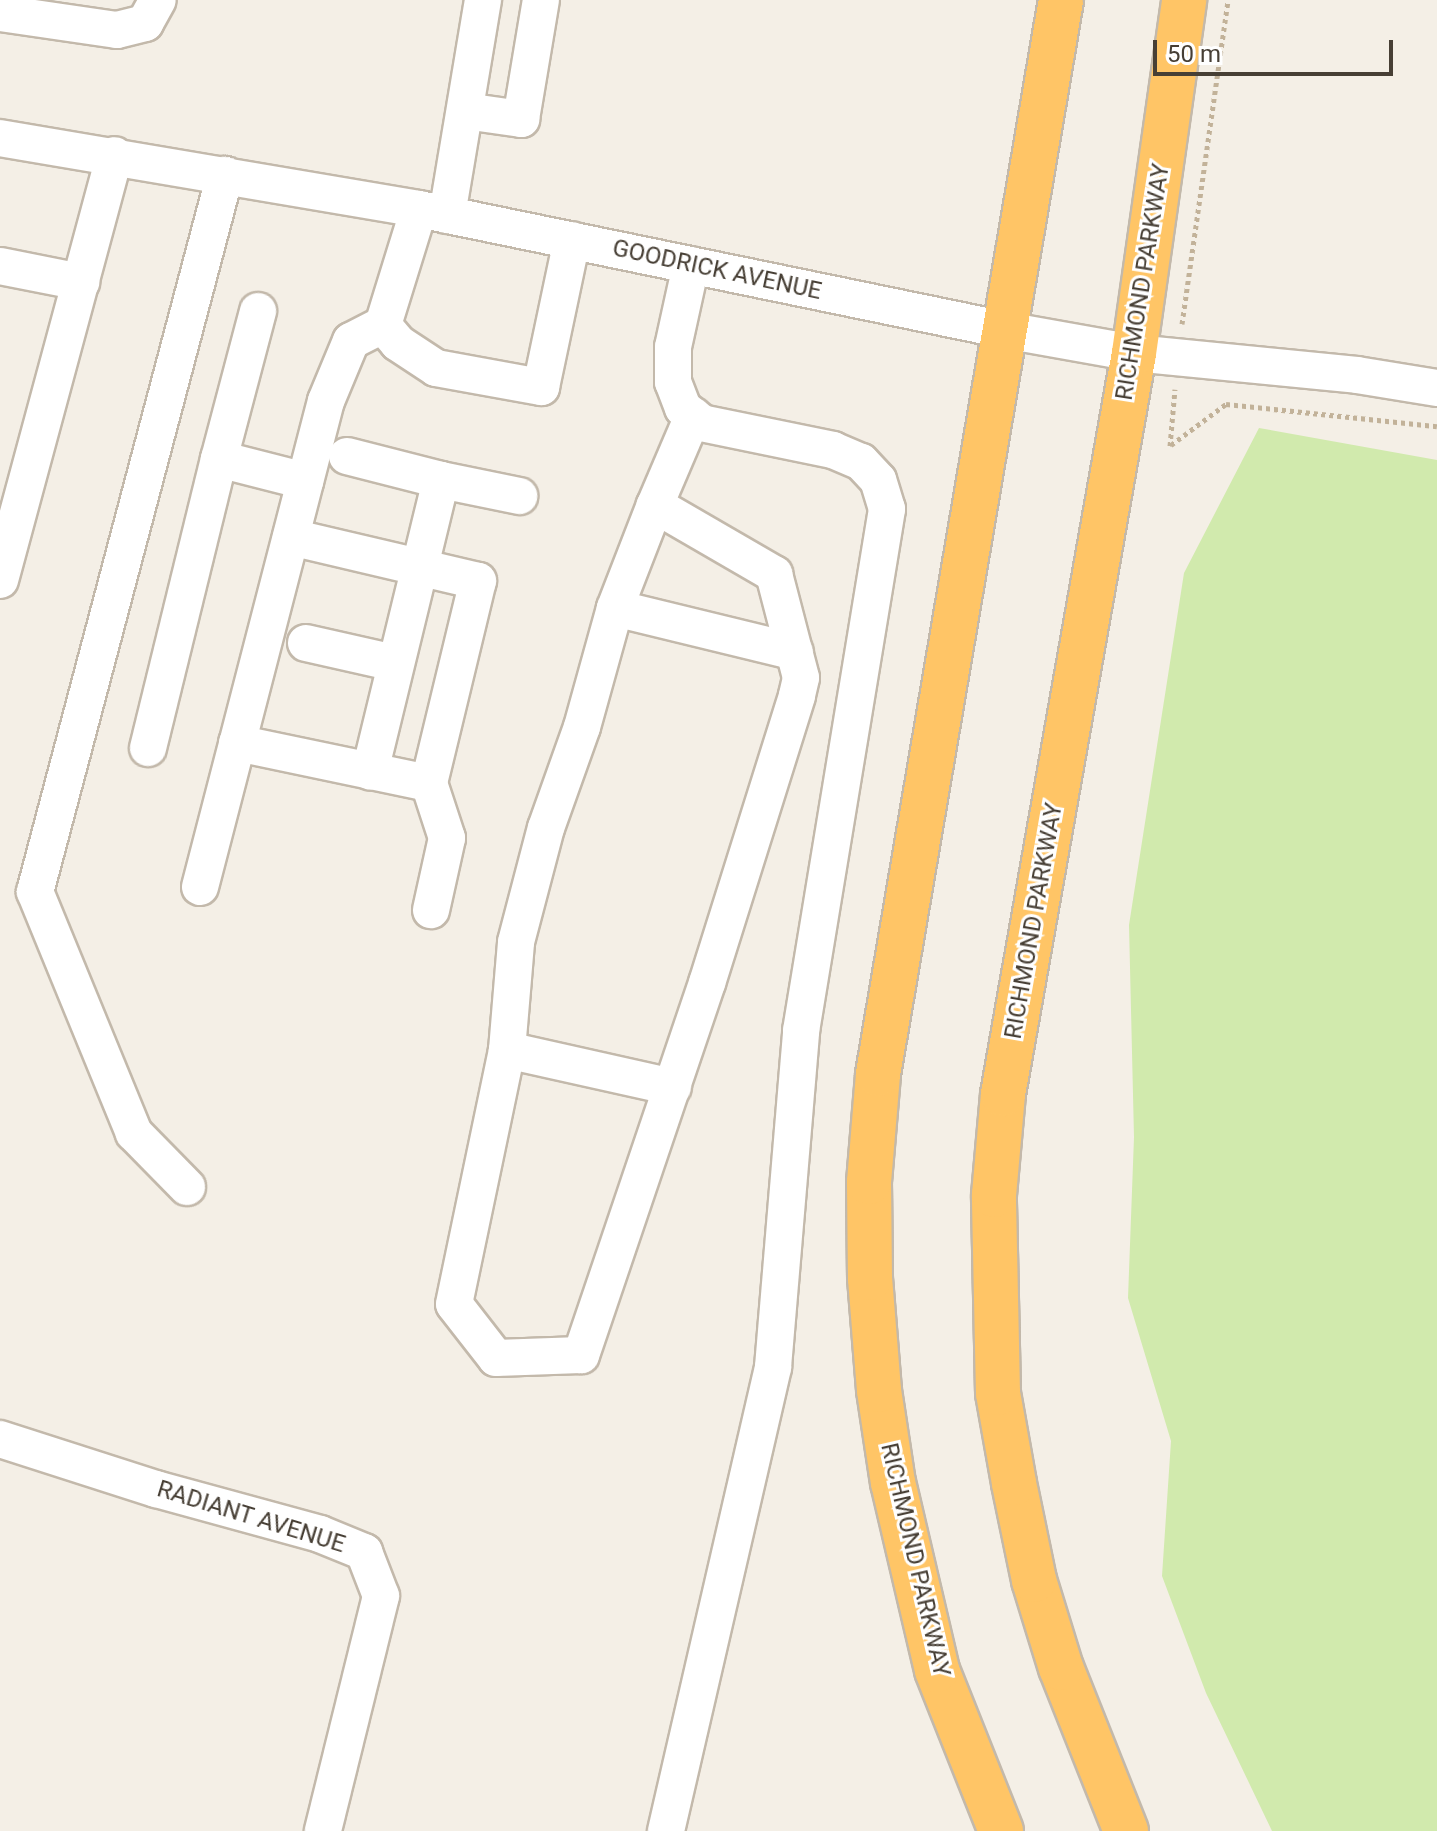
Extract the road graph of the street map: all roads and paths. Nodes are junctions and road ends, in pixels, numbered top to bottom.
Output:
1 (158, 0) edge
2 (483, 0) edge
3 (541, 0) edge
4 (1061, 0) edge
5 (1184, 0) edge
6 (1228, 0) edge
7 (0, 13) edge
8 (465, 111) junction
9 (0, 138) edge
10 (115, 155) junction
11 (225, 175) junction
12 (433, 212) junction
13 (572, 240) junction
14 (691, 265) junction
15 (0, 266) edge
16 (1186, 281) dead end
17 (81, 282) junction
18 (258, 311) dead end
19 (383, 325) junction
20 (1005, 330) junction
21 (1134, 353) junction
22 (1437, 388) edge
23 (693, 416) junction
24 (1437, 426) edge
25 (1170, 446) dead end
26 (347, 456) dead end
27 (219, 459) junction
28 (441, 480) junction
29 (305, 481) junction
30 (519, 496) dead end
31 (655, 505) junction
32 (291, 537) junction
33 (419, 567) junction
34 (0, 580) edge
35 (615, 608) junction
36 (306, 643) dead end
37 (795, 652) junction
38 (395, 663) junction
39 (237, 743) junction
40 (148, 748) dead end
41 (370, 771) junction
42 (429, 783) junction
43 (200, 887) dead end
44 (431, 910) dead end
45 (507, 1050) junction
46 (673, 1087) junction
47 (187, 1187) dead end
48 (0, 1439) edge
49 (323, 1831) edge
50 (666, 1831) edge
51 (1001, 1831) edge
52 (1126, 1831) edge

1 - 7 street
2 - 8 street
3 - 8 street
4 - 20 highway, RICHMOND PARKWAY
5 - 21 highway, RICHMOND PARKWAY
6 - 16 path
8 - 12 street
9 - 10 street, GOODRICK AVENUE
10 - 11 street, GOODRICK AVENUE
10 - 17 street
11 - 12 street, GOODRICK AVENUE
11 - 47 street
12 - 13 street, GOODRICK AVENUE
12 - 19 street
13 - 14 street, GOODRICK AVENUE
13 - 19 street
14 - 20 street, GOODRICK AVENUE
14 - 23 street
15 - 17 street
17 - 34 street
18 - 27 street
19 - 29 street
20 - 21 street, GOODRICK AVENUE
20 - 51 highway, RICHMOND PARKWAY
21 - 22 street, GOODRICK AVENUE
21 - 52 highway, RICHMOND PARKWAY
23 - 31 street
23 - 50 street
24 - 25 path
26 - 28 street
27 - 29 street
27 - 40 street
28 - 30 street
28 - 33 street
29 - 32 street
31 - 35 street
31 - 37 street
32 - 33 street
32 - 39 street
33 - 38 street
33 - 42 street
35 - 37 street
35 - 45 street
36 - 38 street
37 - 46 street
38 - 41 street
39 - 41 street
39 - 43 street
41 - 42 street
42 - 44 street
45 - 46 street
45 - 46 street
48 - 49 street, RADIANT AVENUE

